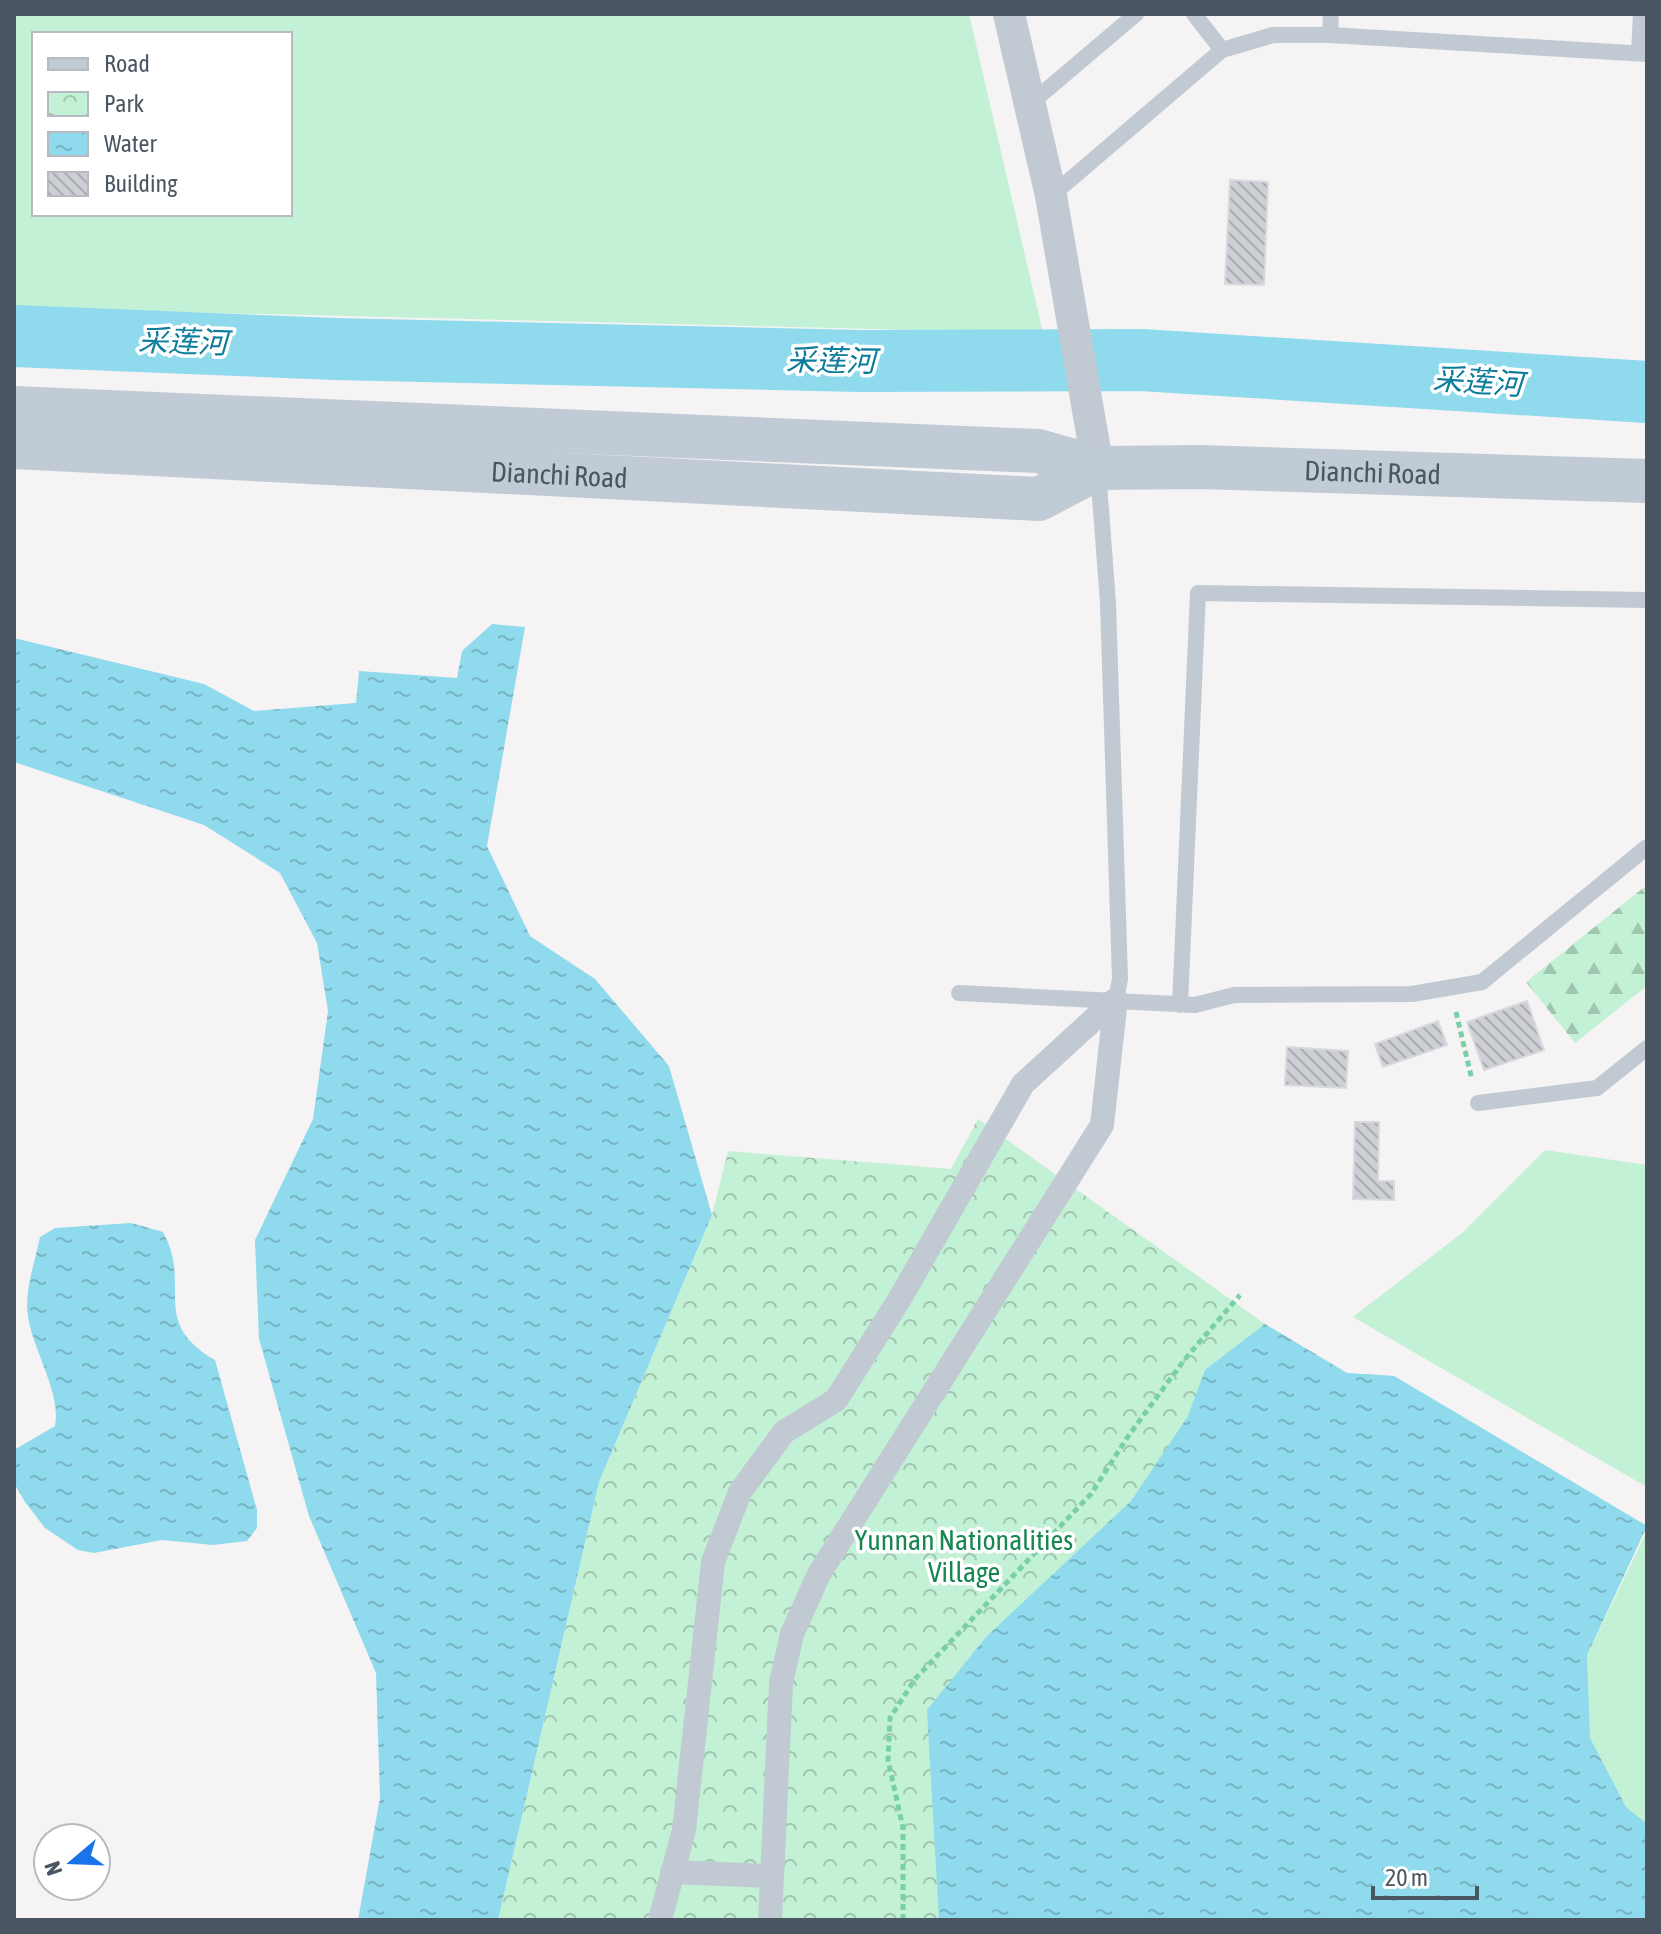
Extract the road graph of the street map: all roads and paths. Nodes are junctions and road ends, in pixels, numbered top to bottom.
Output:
1 (1009, 14) edge
2 (1136, 14) edge
3 (1194, 14) edge
4 (1331, 14) edge
5 (1641, 14) edge
6 (1330, 35) junction
7 (1222, 50) junction
8 (1643, 53) edge
9 (1030, 104) junction
10 (1051, 196) junction
11 (14, 408) edge
12 (14, 447) edge
13 (1098, 468) junction
14 (1647, 481) edge
15 (1647, 600) edge
16 (1647, 847) edge
17 (1450, 987) junction
18 (959, 993) dead end
19 (1116, 999) junction
20 (1180, 1005) junction
21 (1647, 1048) edge
22 (1478, 1103) joint
23 (1240, 1295) dead end
24 (672, 1872) junction
25 (772, 1876) junction
26 (660, 1920) edge
27 (770, 1920) edge
28 (903, 1920) edge

1 - 9 street
2 - 9 lane
3 - 7 lane
4 - 6 lane
5 - 8 lane
6 - 7 lane
6 - 8 lane
7 - 10 lane
9 - 10 street
10 - 13 street
11 - 13 main road, Dianchi Road
12 - 13 main road, Dianchi Road
13 - 14 main road, Dianchi Road
13 - 19 lane
15 - 20 lane
16 - 17 lane
17 - 20 lane
17 - 22 path
18 - 19 lane
19 - 20 lane
19 - 24 street
19 - 25 street
21 - 22 lane
23 - 28 path
24 - 25 street
24 - 26 street
25 - 27 street

